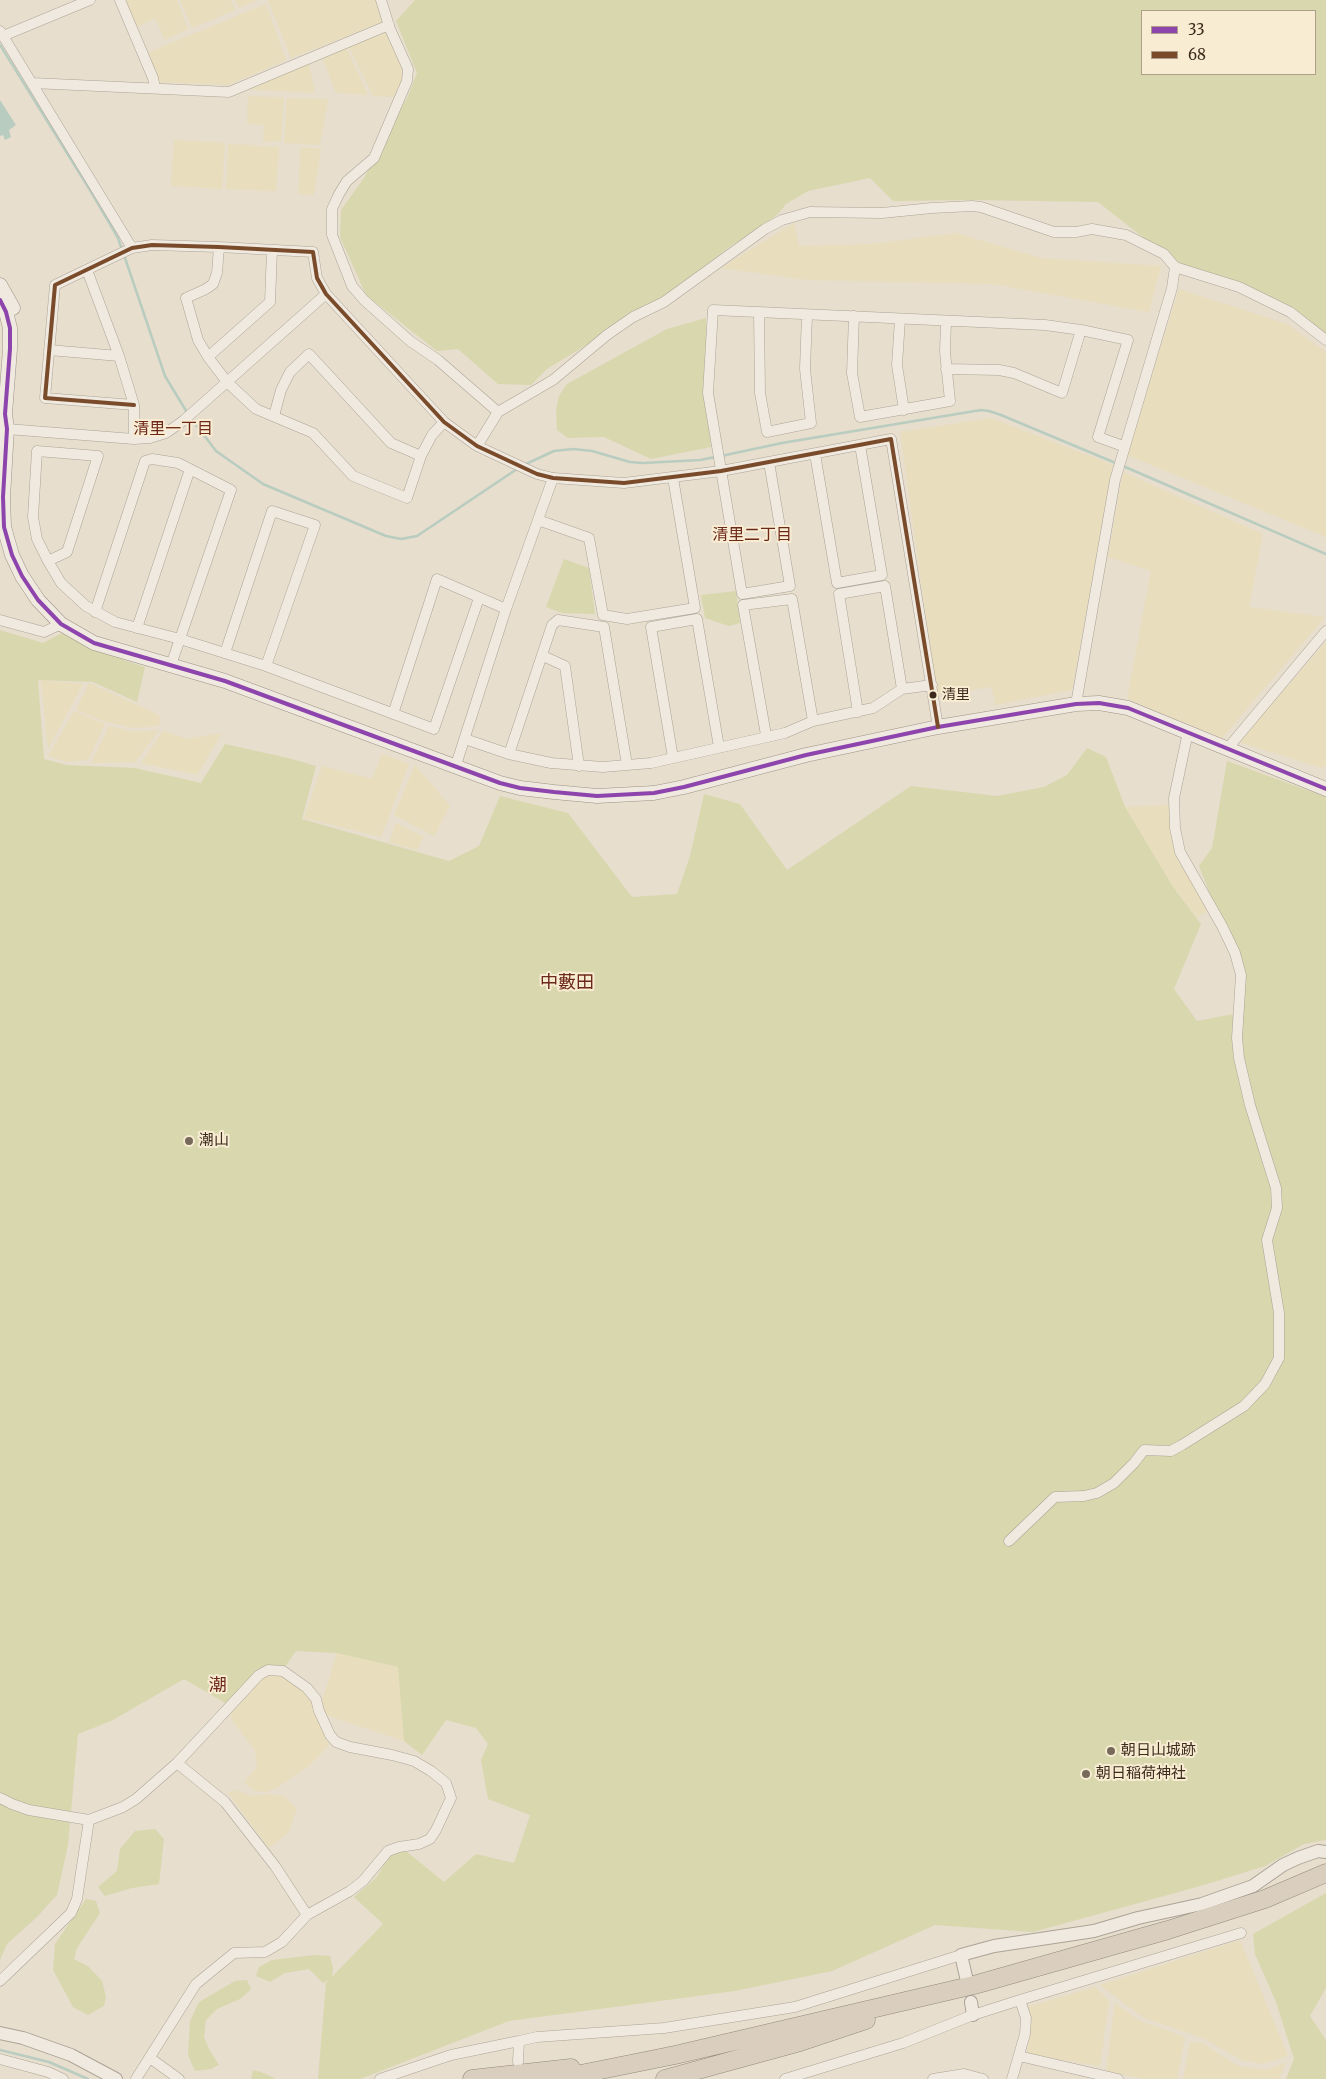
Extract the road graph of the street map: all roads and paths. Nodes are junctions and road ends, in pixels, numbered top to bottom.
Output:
1 (90, 0) edge
2 (120, 0) edge
3 (381, 0) edge
4 (389, 25) junction
5 (2, 34) edge
6 (32, 83) junction
7 (155, 88) junction
8 (218, 247) junction
9 (132, 248) junction
10 (272, 250) junction
11 (1176, 267) junction
12 (87, 270) junction
13 (0, 285) edge
14 (326, 294) junction
15 (0, 300) edge
16 (759, 313) junction
17 (807, 316) junction
18 (854, 316) junction
19 (900, 319) junction
20 (946, 321) junction
21 (1081, 330) junction
22 (1326, 340) edge
23 (49, 350) junction
24 (119, 356) junction
25 (208, 357) junction
26 (946, 369) junction
27 (227, 382) junction
28 (134, 405) junction
29 (904, 410) junction
30 (498, 412) junction
31 (274, 416) junction
32 (444, 422) junction
33 (7, 429) junction
34 (134, 439) junction
35 (860, 445) junction
36 (477, 446) junction
37 (1122, 451) junction
38 (814, 454) junction
39 (421, 456) junction
40 (769, 462) junction
41 (190, 469) junction
42 (721, 471) junction
43 (553, 478) junction
44 (673, 478) junction
45 (538, 520) junction
46 (48, 561) junction
47 (479, 598) junction
48 (506, 610) junction
49 (95, 612) junction
50 (0, 620) edge
51 (61, 624) junction
52 (136, 628) junction
53 (1326, 631) edge
54 (180, 639) junction
55 (225, 653) junction
56 (543, 656) junction
57 (170, 665) junction
58 (266, 666) junction
59 (932, 685) junction
60 (902, 689) junction
61 (1076, 704) junction
62 (858, 712) junction
63 (393, 714) junction
64 (812, 721) junction
65 (938, 727) junction
66 (1188, 732) junction
67 (766, 735) junction
68 (465, 739) junction
69 (719, 747) junction
70 (1228, 748) junction
71 (509, 754) junction
72 (673, 758) junction
73 (627, 765) junction
74 (579, 766) junction
75 (455, 768) junction
76 (1326, 789) edge
77 (1009, 1541) dead end
78 (177, 1763) junction
79 (0, 1798) edge
80 (89, 1820) junction
81 (1326, 1852) edge
82 (1326, 1873) edge
83 (1326, 1885) edge
84 (1308, 1887) junction
85 (307, 1915) junction
86 (1241, 1933) dead end
87 (961, 1955) junction
88 (0, 1980) edge
89 (967, 1981) dead end
90 (1020, 2000) junction
91 (868, 2019) junction
92 (0, 2033) edge
93 (519, 2041) junction
94 (689, 2052) junction
95 (1018, 2056) junction
96 (150, 2058) junction
97 (0, 2059) edge
98 (518, 2062) dead end
99 (63, 2079) edge
100 (116, 2079) edge
101 (136, 2079) edge
102 (179, 2079) edge
103 (380, 2079) edge
104 (472, 2079) edge
105 (556, 2079) edge
106 (600, 2079) edge
107 (665, 2079) edge
108 (785, 2079) edge
109 (933, 2079) edge
110 (983, 2079) edge
111 (1012, 2079) edge
112 (1118, 2079) edge

1 - 5 street
2 - 7 street
3 - 4 street
4 - 7 street
4 - 30 street
5 - 6 street
6 - 7 street
6 - 9 street
8 - 9 street
8 - 10 street
8 - 25 street
9 - 12 street
10 - 14 street
10 - 25 street
11 - 22 street
11 - 30 street
11 - 37 street
12 - 23 street
12 - 24 street
13 - 33 main road
14 - 27 street
14 - 32 street
15 - 33 main road
16 - 17 street
16 - 17 street
16 - 42 street
17 - 18 street
18 - 19 street
18 - 29 street
19 - 20 street
19 - 29 street
20 - 21 street
20 - 26 street
21 - 26 street
21 - 37 street
23 - 24 street
23 - 28 street
24 - 28 street
25 - 27 street
26 - 29 street
27 - 31 street
27 - 34 street
28 - 34 street
30 - 36 street
31 - 39 street
31 - 39 street
32 - 36 street
32 - 39 street
33 - 34 street
33 - 51 main road
35 - 38 street
35 - 38 street
35 - 59 street
36 - 43 street
37 - 61 street
38 - 40 street
40 - 42 street
40 - 42 street
41 - 49 street
41 - 52 street
41 - 54 street
42 - 44 street
43 - 44 street
43 - 45 street
44 - 45 street
45 - 48 street
46 - 46 street
46 - 49 street
47 - 48 street
47 - 63 street
47 - 63 street
48 - 68 street
49 - 52 street
50 - 51 street
51 - 57 main road
52 - 54 street
53 - 70 street
54 - 55 street
54 - 57 street
55 - 58 street
55 - 58 street
56 - 71 street
56 - 73 street
56 - 74 street
57 - 75 main road
58 - 63 street
59 - 60 street
59 - 65 street
60 - 62 street
60 - 62 street
61 - 65 main road
61 - 66 main road
62 - 64 street
64 - 67 street
64 - 67 street
65 - 75 main road
66 - 70 main road
66 - 77 street
67 - 69 street
68 - 71 street
68 - 75 street
69 - 72 street
69 - 72 street
70 - 76 main road
71 - 74 street
72 - 73 street
73 - 74 street
78 - 80 street
78 - 85 street
78 - 85 street
79 - 80 street
80 - 88 street
81 - 87 street
82 - 84 highway
83 - 84 highway
84 - 91 highway
84 - 94 highway
85 - 96 street
86 - 90 street
87 - 89 street
87 - 93 street
90 - 95 street
90 - 108 street
91 - 106 highway
91 - 107 highway
92 - 100 street
93 - 98 street
93 - 103 street
94 - 104 highway
94 - 105 highway
95 - 111 street
95 - 112 street
96 - 101 street
96 - 102 street
97 - 99 street
109 - 110 street

